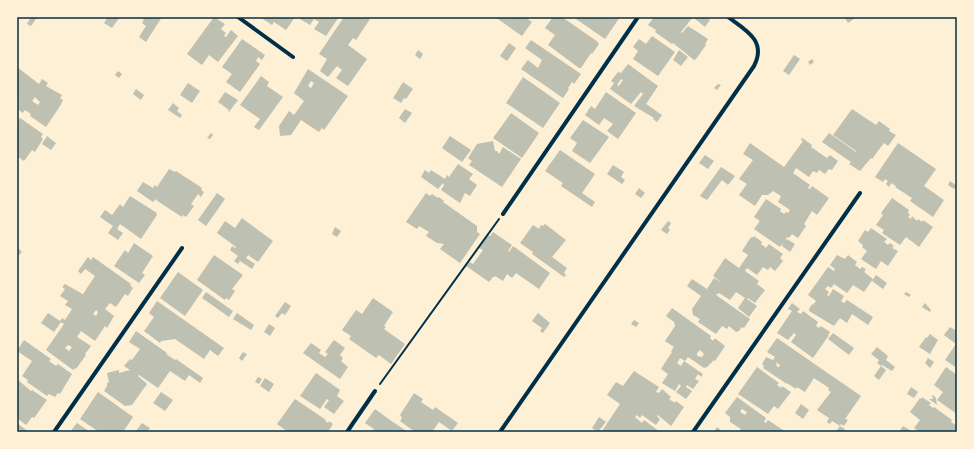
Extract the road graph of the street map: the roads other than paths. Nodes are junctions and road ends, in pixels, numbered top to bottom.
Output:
1 (238, 17) edge
2 (638, 17) edge
3 (728, 17) edge
4 (293, 57) dead end
5 (860, 193) dead end
6 (503, 214) road end
7 (182, 248) dead end
8 (375, 391) road end
9 (54, 432) edge
10 (347, 432) edge
11 (500, 432) edge
12 (693, 432) edge

1 - 4 street
2 - 6 street
3 - 11 street
5 - 12 street
7 - 9 street
8 - 10 street

